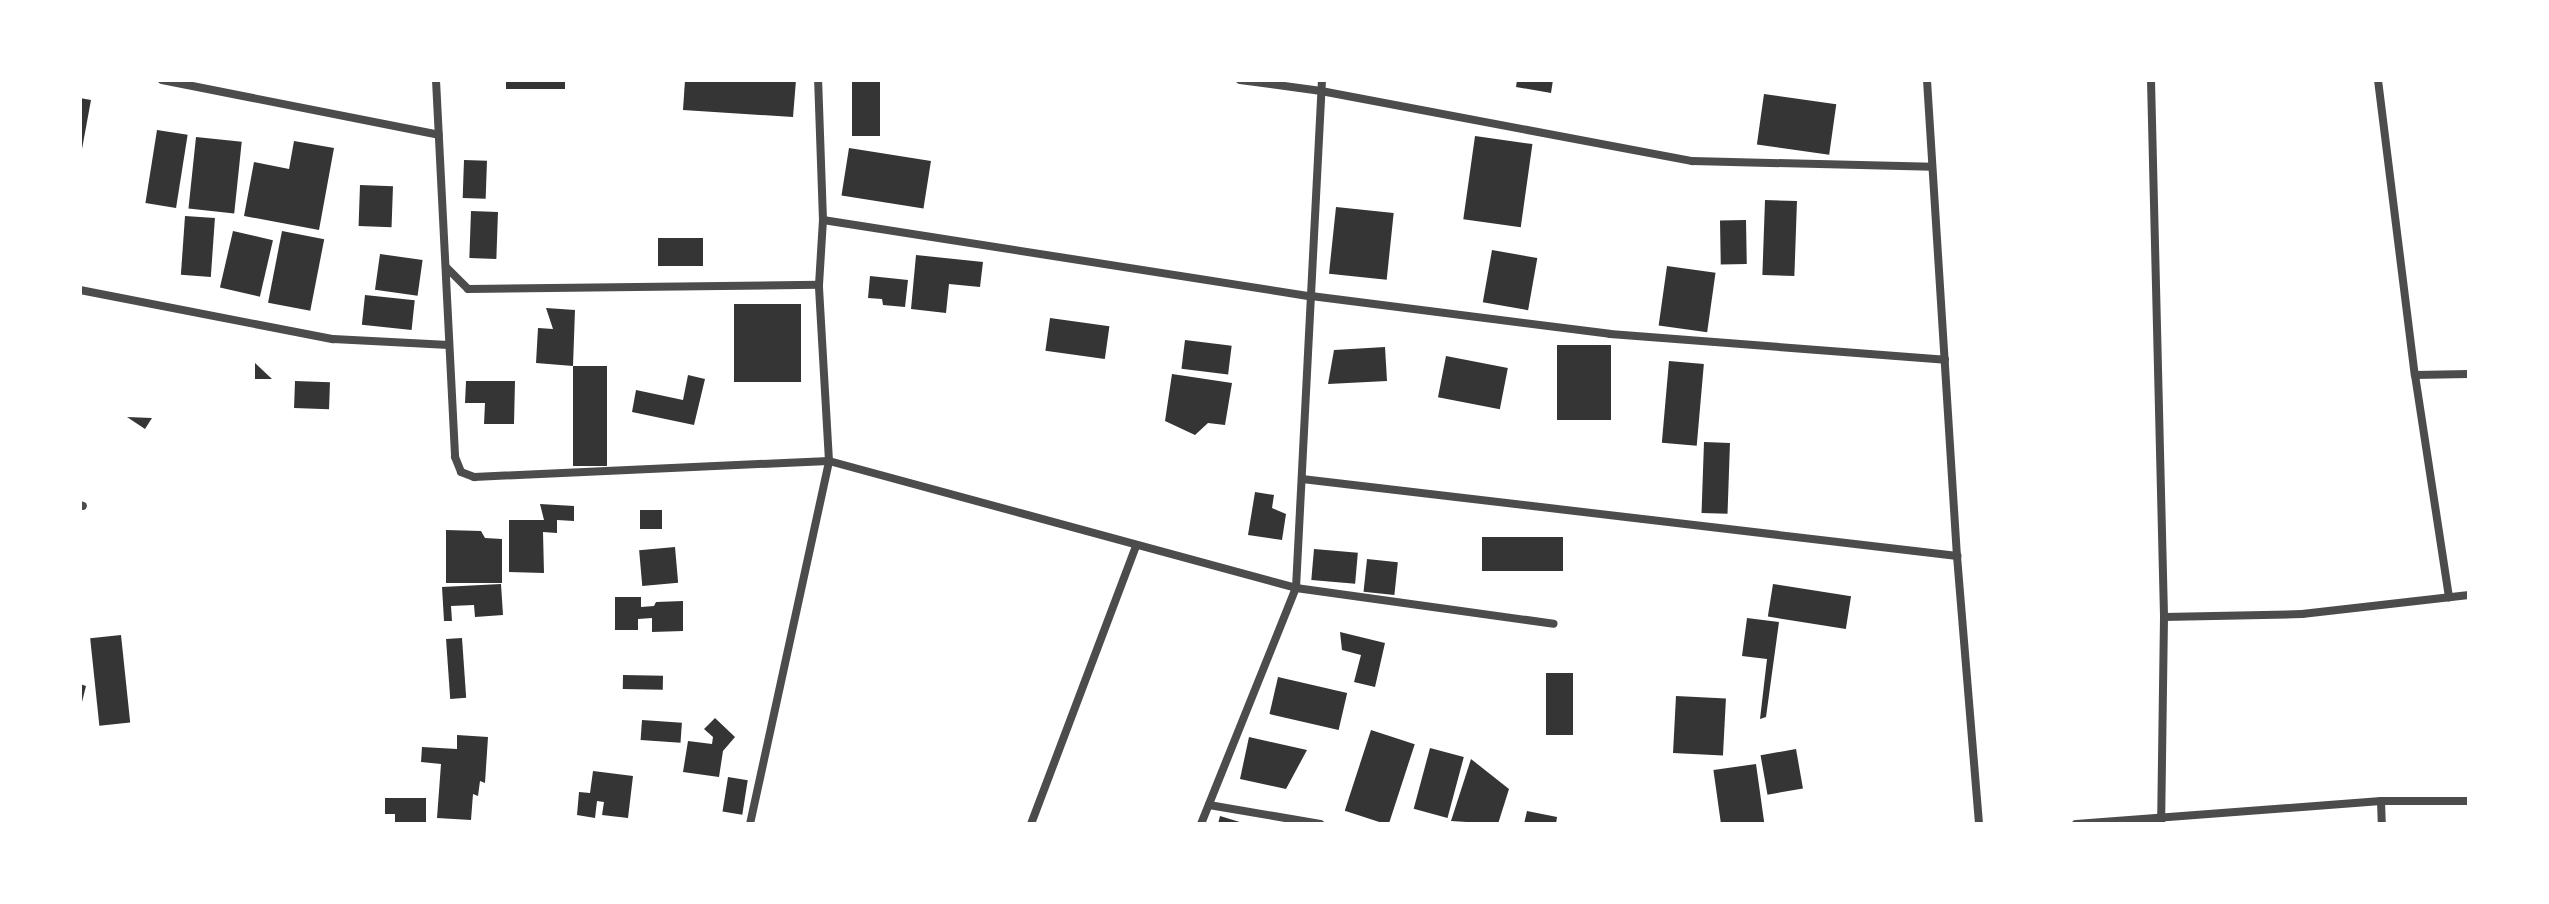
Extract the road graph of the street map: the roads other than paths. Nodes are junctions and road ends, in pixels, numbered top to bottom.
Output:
1 (162, 80) edge
2 (436, 80) edge
3 (818, 80) edge
4 (1240, 80) edge
5 (1322, 80) edge
6 (1927, 80) edge
7 (2151, 80) edge
8 (2378, 80) edge
9 (1321, 91) junction
10 (439, 135) junction
11 (1932, 167) junction
12 (823, 220) junction
13 (446, 267) junction
14 (819, 285) junction
15 (80, 290) edge
16 (1311, 296) junction
17 (449, 345) junction
18 (1945, 360) junction
19 (2469, 374) edge
20 (2415, 375) junction
21 (829, 461) junction
22 (1302, 479) junction
23 (1136, 546) junction
24 (1957, 556) junction
25 (1296, 588) junction
26 (2469, 595) edge
27 (2449, 597) junction
28 (2164, 617) junction
29 (1554, 624) dead end
30 (2381, 801) junction
31 (2469, 801) edge
32 (1209, 805) junction
33 (2160, 819) edge
34 (750, 824) edge
35 (1031, 824) edge
36 (1201, 824) edge
37 (1320, 824) edge
38 (1979, 824) edge
39 (2076, 824) edge
40 (2382, 824) edge

1 - 10 street
2 - 10 street
3 - 12 street
4 - 9 street
5 - 9 street
6 - 11 street
7 - 28 street
8 - 20 street
9 - 11 street
9 - 16 street
10 - 13 street
11 - 18 street
12 - 14 street
12 - 16 street
13 - 14 street
13 - 17 street
14 - 21 street
15 - 17 street
16 - 18 street
16 - 22 street
17 - 21 street
18 - 24 street
19 - 20 street
20 - 27 street
21 - 23 street
21 - 34 street
22 - 24 street
22 - 25 street
23 - 25 street
23 - 35 street
24 - 38 street
25 - 29 street
25 - 32 street
26 - 27 street
27 - 28 street
28 - 33 street
30 - 31 street
30 - 33 street
30 - 40 street
32 - 36 street
32 - 37 street
33 - 39 street

